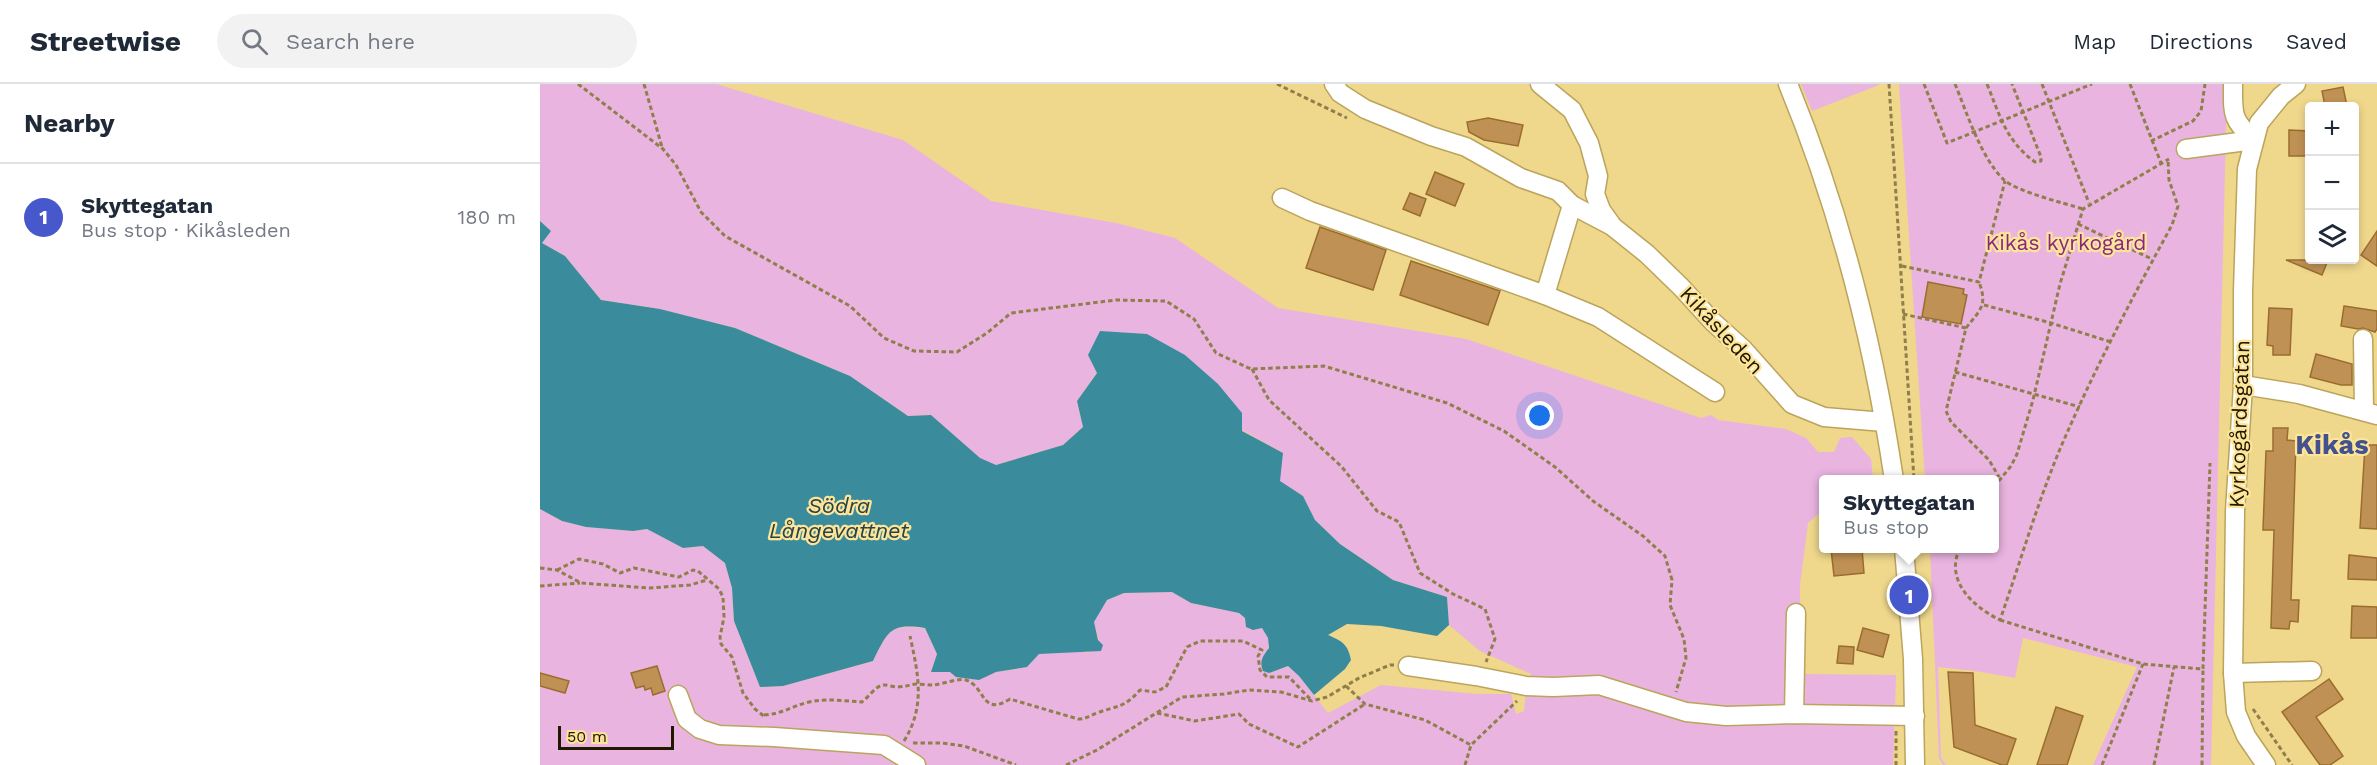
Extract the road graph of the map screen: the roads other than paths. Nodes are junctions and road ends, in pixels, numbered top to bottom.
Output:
1 (1334, 84) edge
2 (1540, 84) edge
3 (1788, 84) edge
4 (2233, 84) edge
5 (2296, 84) edge
6 (2254, 140) junction
7 (2186, 149) dead end
8 (1282, 198) dead end
9 (1572, 205) junction
10 (1612, 226) junction
11 (1545, 295) junction
12 (2363, 339) dead end
13 (2243, 385) junction
14 (1715, 392) dead end
15 (2371, 413) edge
16 (1884, 422) junction
17 (1893, 475) edge
18 (1904, 553) edge
19 (1796, 613) dead end
20 (1408, 666) road end
21 (2312, 671) dead end
22 (2233, 673) junction
23 (678, 695) dead end
24 (1794, 714) junction
25 (1915, 716) junction
26 (916, 765) edge
27 (1915, 765) edge
28 (2266, 765) edge

1 - 9 street, Kikåsleden
2 - 10 street
3 - 16 street
4 - 6 street
5 - 6 street, Kyrkogårdsgatan
6 - 7 street
6 - 13 street, Kyrkogårdsgatan
8 - 11 street
9 - 10 street, Kikåsleden
9 - 11 street
10 - 16 street, Kikåsleden
11 - 14 street
12 - 15 street
13 - 15 street
13 - 22 street, Kyrkogårdsgatan
16 - 17 street
18 - 25 street
19 - 24 street
20 - 24 street
21 - 22 street
22 - 28 street, Kyrkogårdsgatan
23 - 26 street
24 - 25 street
25 - 27 street

